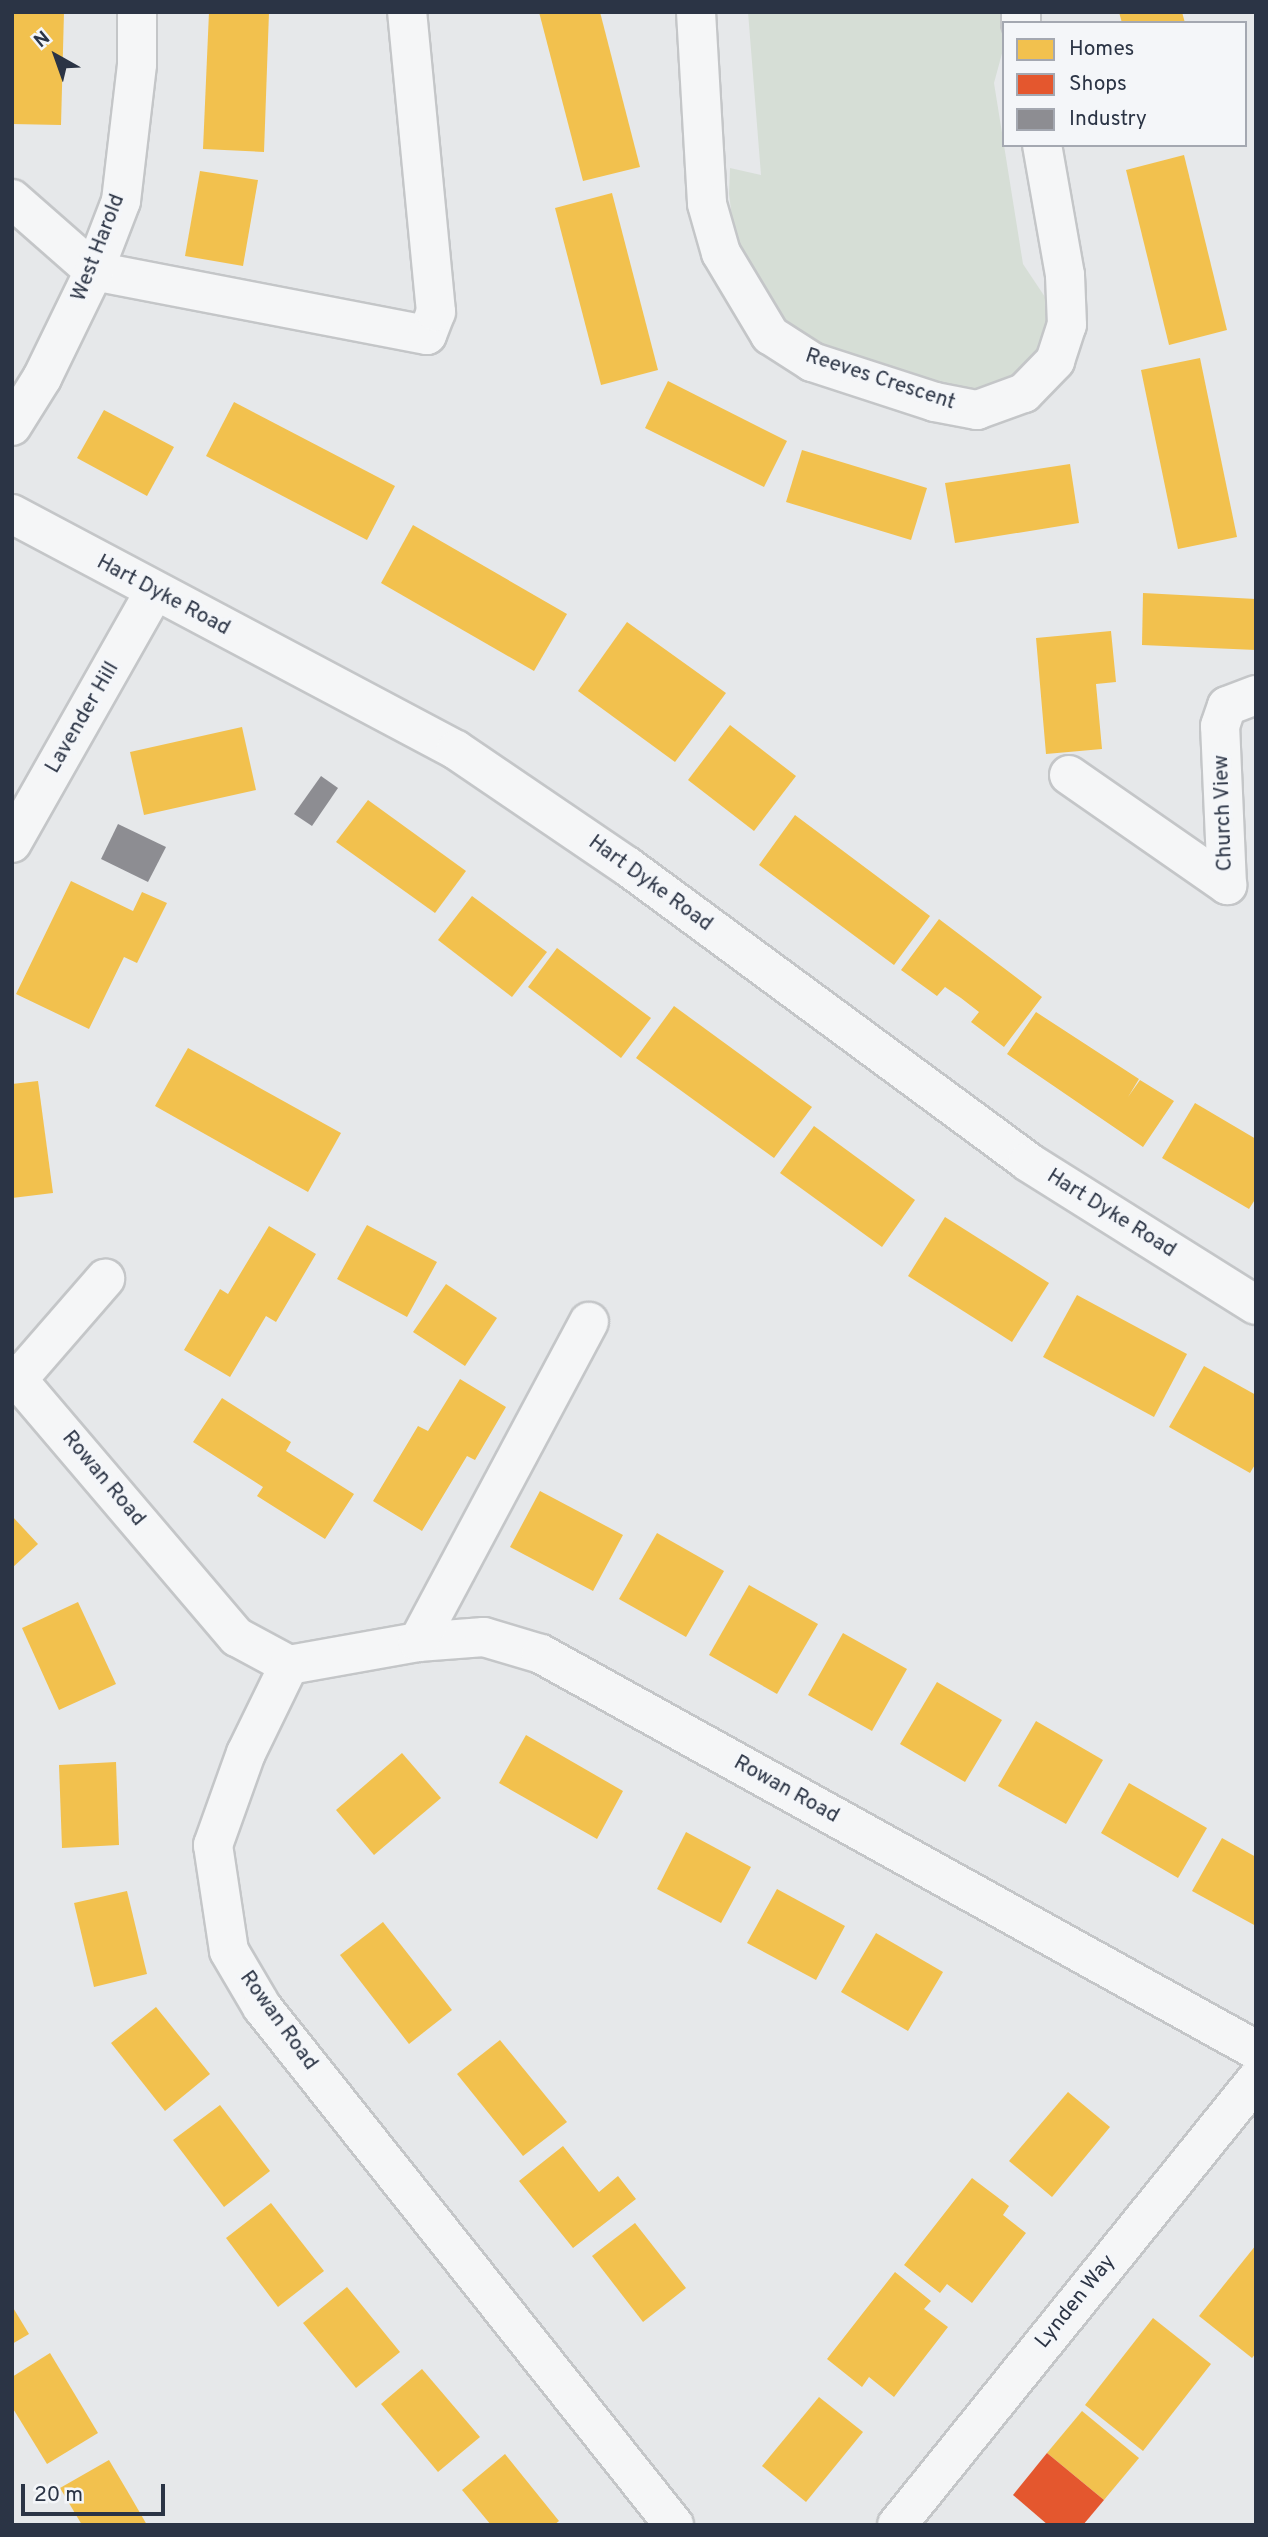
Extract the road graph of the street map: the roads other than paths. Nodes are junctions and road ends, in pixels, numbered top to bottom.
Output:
1 (137, 12) edge
2 (407, 12) edge
3 (696, 12) edge
4 (1042, 147) edge
5 (12, 199) edge
6 (94, 271) junction
7 (12, 426) edge
8 (12, 514) edge
9 (155, 592) junction
10 (1256, 695) edge
11 (1069, 775) dead end
12 (12, 843) edge
13 (105, 1279) dead end
14 (1256, 1305) edge
15 (590, 1322) dead end
16 (15, 1376) edge
17 (418, 1642) junction
18 (289, 1665) junction
19 (1256, 2050) edge
20 (1256, 2080) edge
21 (674, 2525) edge
22 (897, 2525) edge

1 - 6 street, West Harold
2 - 6 street
3 - 4 street, Reeves Crescent
5 - 6 street
6 - 7 street, West Harold
8 - 9 street, Hart Dyke Road
9 - 12 street, Lavender Hill
9 - 14 street, Hart Dyke Road
10 - 11 street, Church View
13 - 16 street
15 - 17 street
16 - 18 street, Rowan Road
17 - 18 street, Rowan Road
17 - 19 street, Rowan Road
18 - 21 street, Rowan Road
20 - 22 street, Lynden Way

